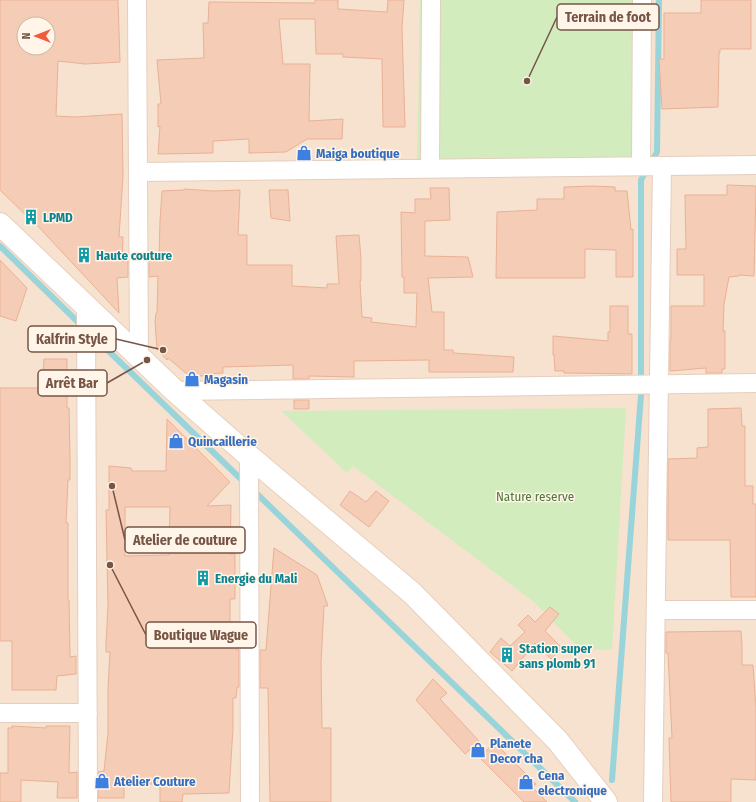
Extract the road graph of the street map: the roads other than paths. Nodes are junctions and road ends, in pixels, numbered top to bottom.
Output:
1 (137, 0) edge
2 (431, 0) edge
3 (642, 0) edge
4 (756, 165) edge
5 (651, 166) junction
6 (430, 168) junction
7 (138, 172) junction
8 (0, 224) edge
9 (86, 306) junction
10 (139, 356) junction
11 (756, 383) edge
12 (649, 384) junction
13 (176, 391) junction
14 (250, 456) junction
15 (656, 610) junction
16 (756, 610) edge
17 (0, 713) edge
18 (88, 713) junction
19 (88, 802) edge
20 (250, 802) edge
21 (606, 802) edge
22 (653, 802) edge

1 - 7 street
2 - 6 street
3 - 5 street
4 - 5 street
5 - 6 street
5 - 12 street
6 - 7 street
7 - 10 street
8 - 9 street
9 - 10 street
9 - 18 street
10 - 13 street
11 - 12 street
12 - 13 street
12 - 15 street
13 - 14 street
14 - 20 street
14 - 21 street
15 - 16 street
15 - 22 street
17 - 18 street
18 - 19 street

